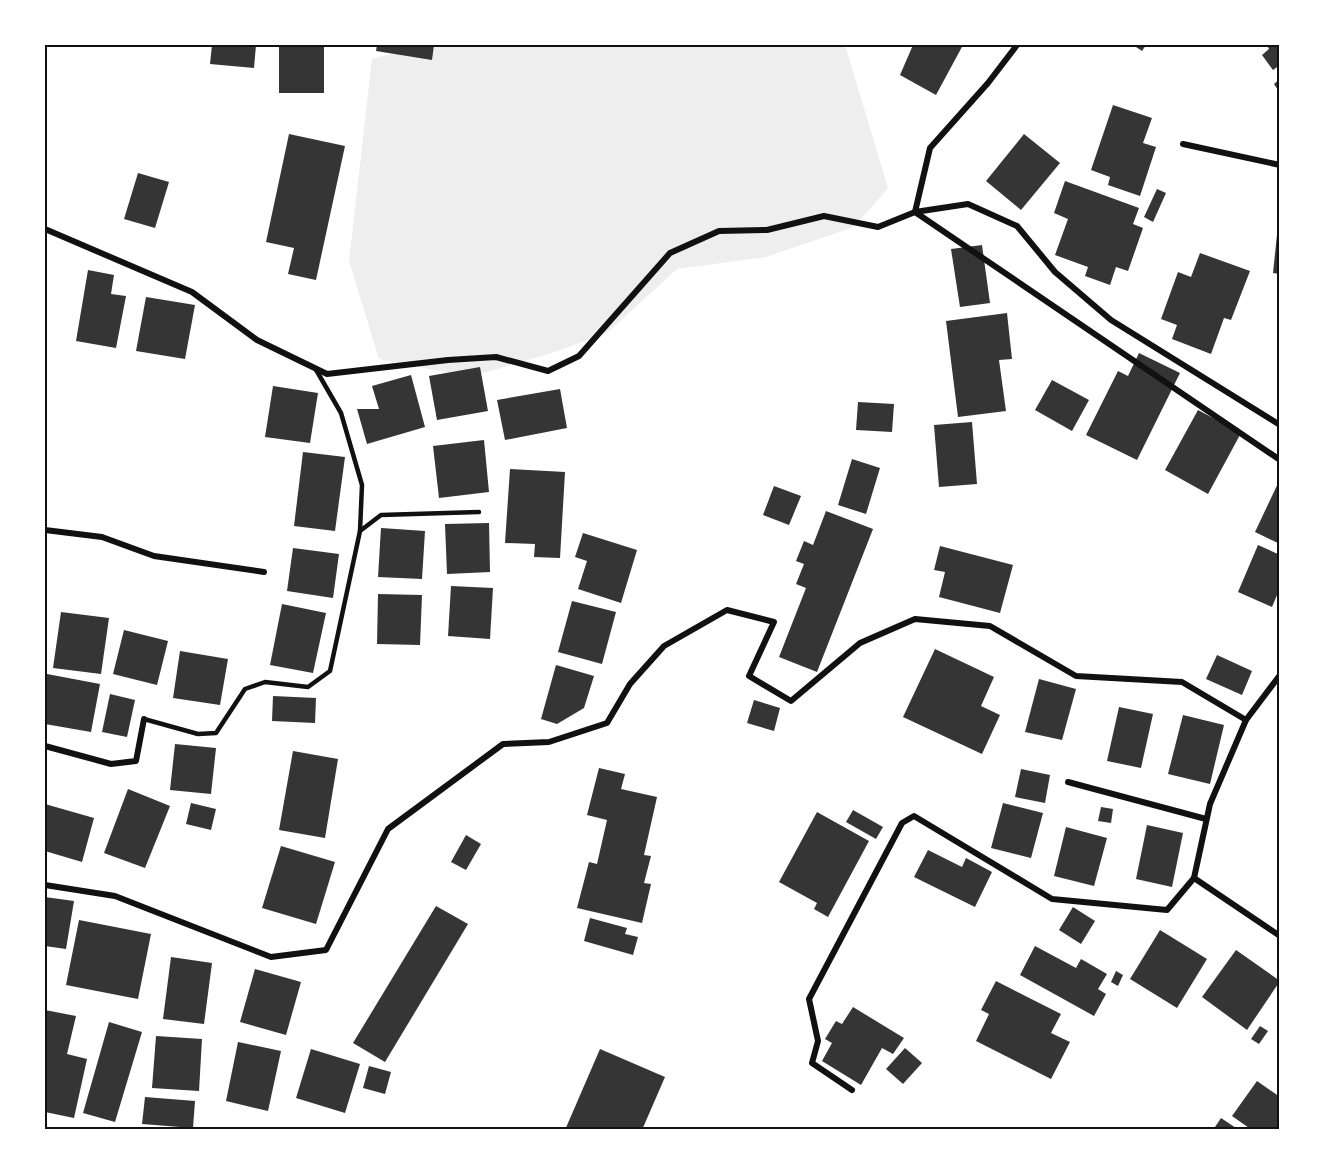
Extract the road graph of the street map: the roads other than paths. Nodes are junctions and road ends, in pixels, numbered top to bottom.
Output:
1 (1017, 45) edge
2 (1183, 144) dead end
3 (1280, 165) edge
4 (915, 212) junction
5 (45, 229) edge
6 (315, 368) junction
7 (1280, 425) edge
8 (1280, 460) edge
9 (479, 512) dead end
10 (45, 530) edge
11 (360, 531) junction
12 (264, 572) dead end
13 (1280, 675) edge
14 (144, 719) joint
15 (1246, 720) junction
16 (45, 746) edge
17 (1068, 782) dead end
18 (1206, 819) junction
19 (1194, 879) junction
20 (45, 885) edge
21 (1280, 936) edge
22 (852, 1090) dead end

1 - 4 street
2 - 3 street
4 - 6 street
4 - 7 street
4 - 8 street
5 - 6 street
6 - 11 lane
9 - 11 lane
10 - 12 street
11 - 14 lane
13 - 15 street
14 - 16 street
15 - 18 street
15 - 20 street
17 - 18 street
18 - 19 street
19 - 21 street
19 - 22 street

